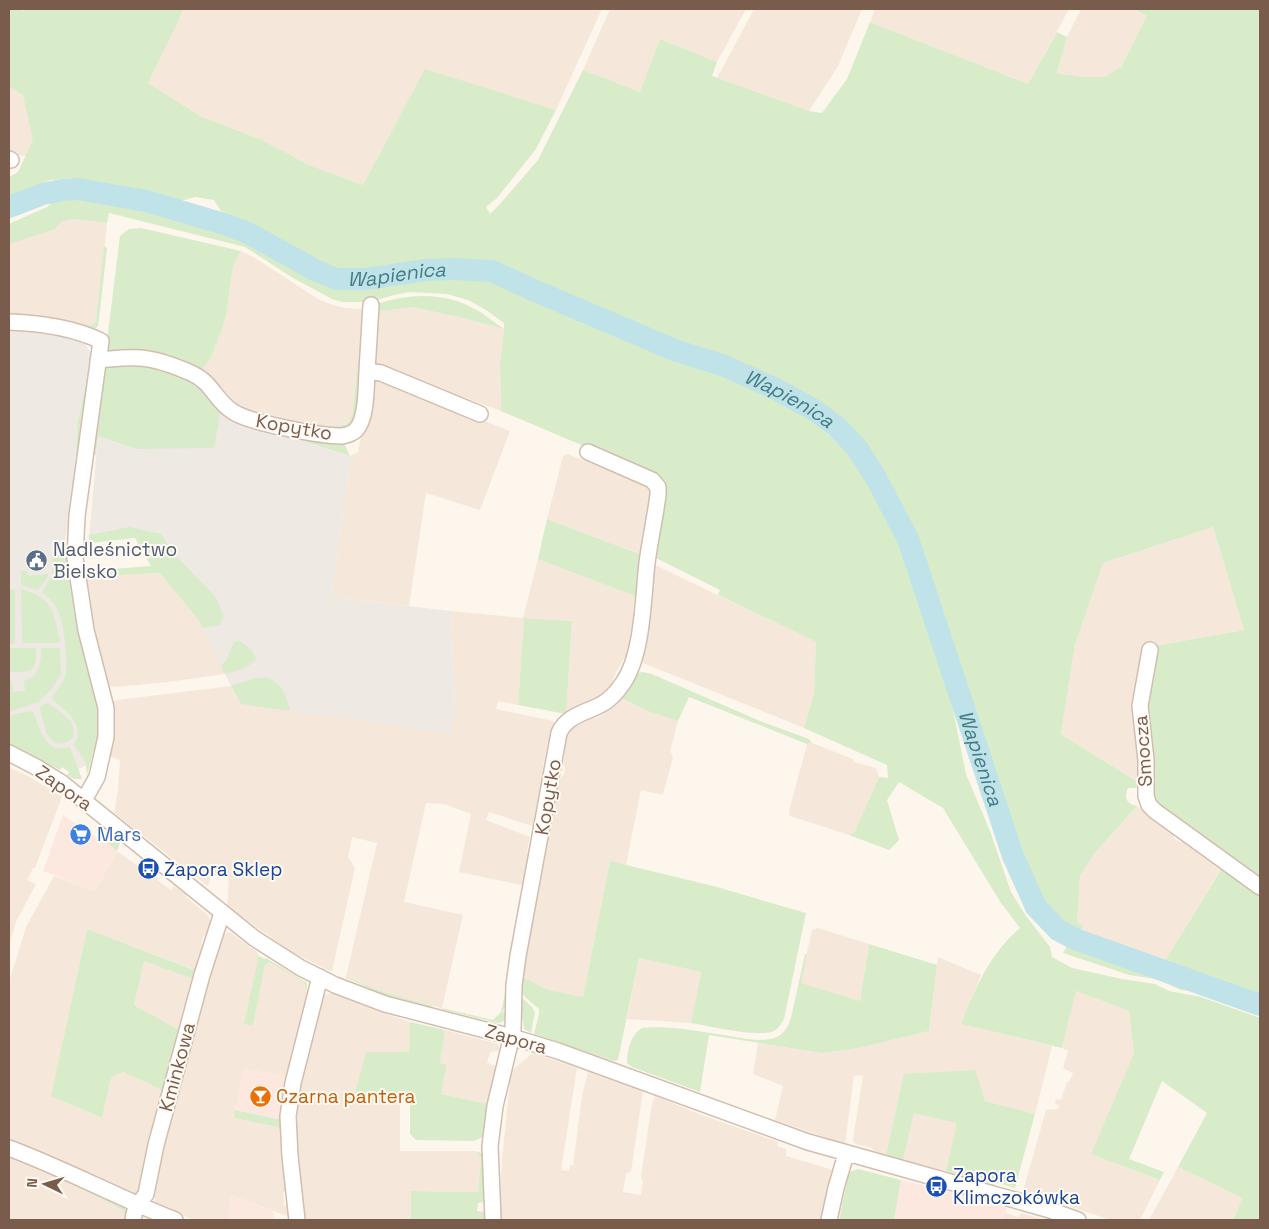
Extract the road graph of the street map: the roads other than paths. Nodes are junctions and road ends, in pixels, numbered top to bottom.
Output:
1 (371, 305) dead end
2 (9, 322) edge
3 (98, 360) junction
4 (367, 371) junction
5 (480, 414) dead end
6 (588, 452) dead end
7 (1150, 650) dead end
8 (9, 754) edge
9 (84, 800) junction
10 (1260, 886) edge
11 (222, 913) junction
12 (320, 977) junction
13 (512, 1037) junction
14 (9, 1148) edge
15 (846, 1154) junction
16 (138, 1205) junction
17 (133, 1220) edge
18 (175, 1220) edge
19 (297, 1220) edge
20 (493, 1220) edge
21 (829, 1220) edge
22 (1078, 1220) edge

1 - 4 street, Kopytko
2 - 3 street
3 - 4 street, Kopytko
3 - 9 street
4 - 5 street
6 - 13 street, Kopytko
7 - 10 street, Smocza
8 - 9 street, Zapora
9 - 11 street, Zapora
11 - 12 street, Zapora
11 - 16 street, Kminkowa
12 - 13 street, Zapora
12 - 19 street
13 - 15 street, Zapora
13 - 20 street, Kopytko
14 - 16 street
15 - 21 street
15 - 22 street, Zapora
16 - 17 street, Kminkowa
16 - 18 street

